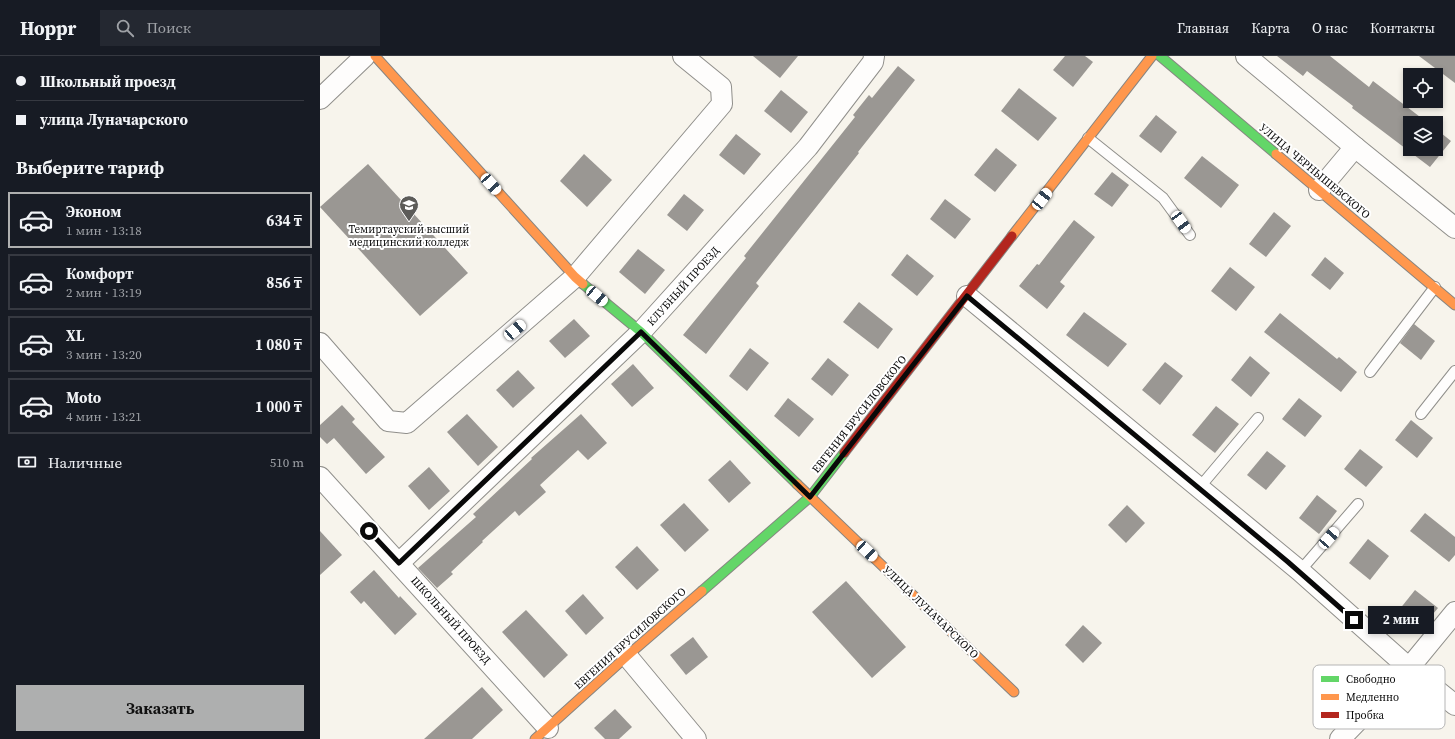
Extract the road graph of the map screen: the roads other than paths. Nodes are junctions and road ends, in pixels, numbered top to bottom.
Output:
1 (365, 56) edge
2 (375, 56) edge
3 (683, 56) edge
4 (874, 56) edge
5 (1152, 56) edge
6 (1160, 56) edge
7 (1246, 56) edge
8 (320, 99) edge
9 (1088, 138) junction
10 (1355, 148) junction
11 (1319, 190) junction
12 (1455, 228) edge
13 (1190, 235) dead end
14 (576, 278) junction
15 (1435, 287) junction
16 (967, 296) junction
17 (1455, 305) edge
18 (641, 332) junction
19 (320, 343) edge
20 (1455, 370) edge
21 (1370, 372) dead end
22 (1422, 414) dead end
23 (1258, 418) dead end
24 (320, 477) edge
25 (1199, 488) junction
26 (810, 497) junction
27 (1358, 504) dead end
28 (399, 563) junction
29 (1300, 571) junction
30 (1455, 612) edge
31 (627, 656) junction
32 (1406, 665) edge
33 (1411, 665) edge
34 (1014, 692) dead end
35 (1445, 697) edge
36 (1455, 705) edge
37 (1350, 729) edge
38 (542, 733) edge
39 (696, 739) edge
40 (1340, 739) edge

1 - 8 street
2 - 14 street, УЛИЦА ЛУНАЧАРСКОГО
3 - 14 street
4 - 18 street, КЛУБНЫЙ ПРОЕЗД
5 - 9 street, ЕВГЕНИЯ БРУСИЛОВСКОГО
6 - 11 street, УЛИЦА ЧЕРНЫШЕВСКОГО
7 - 10 street
9 - 13 lane
9 - 16 street, ЕВГЕНИЯ БРУСИЛОВСКОГО
10 - 11 street
10 - 12 street
11 - 15 street, УЛИЦА ЧЕРНЫШЕВСКОГО
14 - 18 street, УЛИЦА ЛУНАЧАРСКОГО
14 - 19 street
15 - 17 street, УЛИЦА ЧЕРНЫШЕВСКОГО
15 - 21 lane
16 - 25 street
16 - 26 street, ЕВГЕНИЯ БРУСИЛОВСКОГО
18 - 26 street, УЛИЦА ЛУНАЧАРСКОГО
18 - 28 street, КЛУБНЫЙ ПРОЕЗД
20 - 22 lane
23 - 25 lane
24 - 28 street, ШКОЛЬНЫЙ ПРОЕЗД
25 - 29 street
26 - 31 street, ЕВГЕНИЯ БРУСИЛОВСКОГО
26 - 34 street, УЛИЦА ЛУНАЧАРСКОГО
27 - 29 lane
28 - 38 street, ШКОЛЬНЫЙ ПРОЕЗД
29 - 32 street
30 - 33 street
31 - 38 street, ЕВГЕНИЯ БРУСИЛОВСКОГО
31 - 39 street
35 - 36 street
37 - 40 street

